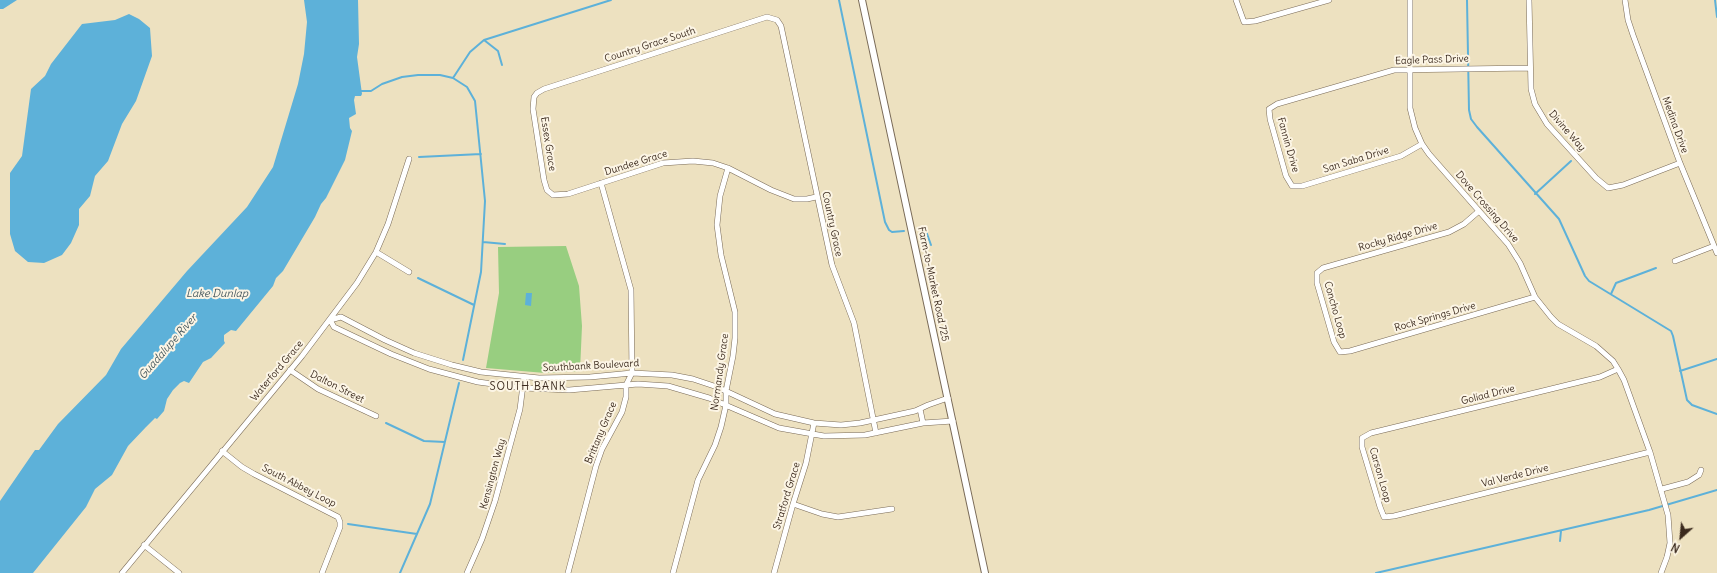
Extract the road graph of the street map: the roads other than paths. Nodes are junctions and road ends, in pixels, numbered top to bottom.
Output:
1 (862, 0) edge
2 (1236, 0) edge
3 (1329, 0) edge
4 (1410, 0) edge
5 (1529, 0) edge
6 (1625, 0) edge
7 (774, 18) joint
8 (1530, 68) junction
9 (1410, 69) junction
10 (534, 97) joint
11 (1269, 109) joint
12 (1422, 144) junction
13 (409, 159) dead end
14 (1680, 163) junction
15 (728, 168) junction
16 (601, 184) junction
17 (1292, 186) joint
18 (550, 193) joint
19 (816, 197) junction
20 (1479, 211) junction
21 (1714, 246) junction
22 (376, 252) junction
23 (1717, 253) edge
24 (1675, 261) dead end
25 (409, 272) dead end
26 (1317, 273) joint
27 (1535, 297) junction
28 (330, 320) junction
29 (1340, 352) joint
30 (1618, 368) junction
31 (290, 370) junction
32 (632, 373) junction
33 (524, 377) junction
34 (626, 385) junction
35 (523, 388) junction
36 (726, 391) junction
37 (948, 398) junction
38 (726, 405) junction
39 (920, 409) junction
40 (376, 416) dead end
41 (874, 420) junction
42 (953, 421) junction
43 (814, 423) junction
44 (923, 423) junction
45 (876, 433) junction
46 (812, 435) junction
47 (1362, 438) joint
48 (222, 451) junction
49 (1650, 452) junction
50 (1702, 470) dead end
51 (1662, 489) junction
52 (793, 504) junction
53 (892, 509) dead end
54 (1384, 517) joint
55 (144, 545) junction
56 (122, 573) edge
57 (179, 573) edge
58 (322, 573) edge
59 (467, 573) edge
60 (568, 573) edge
61 (673, 573) edge
62 (774, 573) edge
63 (985, 573) edge
64 (1661, 573) edge

1 - 37 street, Farm-to-Market Road 725
2 - 3 street
4 - 9 street, Dove Crossing Drive
5 - 8 street, Divine Way
6 - 14 street, Medina Drive
7 - 10 street, Country Grace South
7 - 19 street, Country Grace
8 - 9 street, Eagle Pass Drive
8 - 14 street, Divine Way
9 - 11 street, Eagle Pass Drive
9 - 12 street, Dove Crossing Drive
10 - 18 street, Essex Grace
11 - 17 street, Fannin Drive
12 - 17 street, San Saba Drive
12 - 20 street, Dove Crossing Drive
13 - 22 street, Waterford Grace
14 - 21 street, Medina Drive
15 - 16 street, Dundee Grace
15 - 19 street, Dundee Grace
15 - 36 street, Normandy Grace
16 - 18 street, Dundee Grace
16 - 32 street, Brittany Grace
19 - 41 street, Country Grace
20 - 26 street, Rocky Ridge Drive
20 - 27 street, Dove Crossing Drive
21 - 23 street, Medina Drive
21 - 24 street
22 - 25 street
22 - 28 street, Waterford Grace
26 - 29 street, Concho Loop
27 - 29 street, Rock Springs Drive
27 - 30 street, Dove Crossing Drive
28 - 31 street, Waterford Grace
28 - 33 street, Southbank Boulevard
28 - 35 street, Southbank Boulevard
30 - 47 street, Goliad Drive
30 - 49 street, Dove Crossing Drive
31 - 40 street, Dalton Street
31 - 48 street, Waterford Grace
32 - 33 street, Southbank Boulevard
32 - 34 street, Brittany Grace
32 - 36 street, Southbank Boulevard
33 - 35 street, Kensington Way
34 - 35 street, Southbank Boulevard
34 - 38 street, Southbank Boulevard
34 - 60 street, Brittany Grace
35 - 59 street, Kensington Way
36 - 38 street, Normandy Grace
36 - 43 street, Southbank Boulevard
37 - 39 street, Southbank Boulevard
37 - 42 street, Farm-to-Market Road 725
38 - 46 street, Southbank Boulevard
38 - 61 street, Normandy Grace
39 - 41 street, Southbank Boulevard
39 - 44 street
41 - 43 street, Southbank Boulevard
41 - 45 street, Country Grace
42 - 44 street, Southbank Boulevard
42 - 63 street, Farm-to-Market Road 725
43 - 46 street, Stratford Grace
44 - 45 street, Southbank Boulevard
45 - 46 street, Southbank Boulevard
46 - 52 street, Stratford Grace
47 - 54 street, Carson Loop
48 - 55 street, Waterford Grace
48 - 58 street, South Abbey Loop
49 - 51 street, Dove Crossing Drive
49 - 54 street, Val Verde Drive
50 - 51 street
51 - 64 street, Dove Crossing Drive
52 - 53 street
52 - 62 street, Stratford Grace
55 - 56 street, Waterford Grace
55 - 57 street

